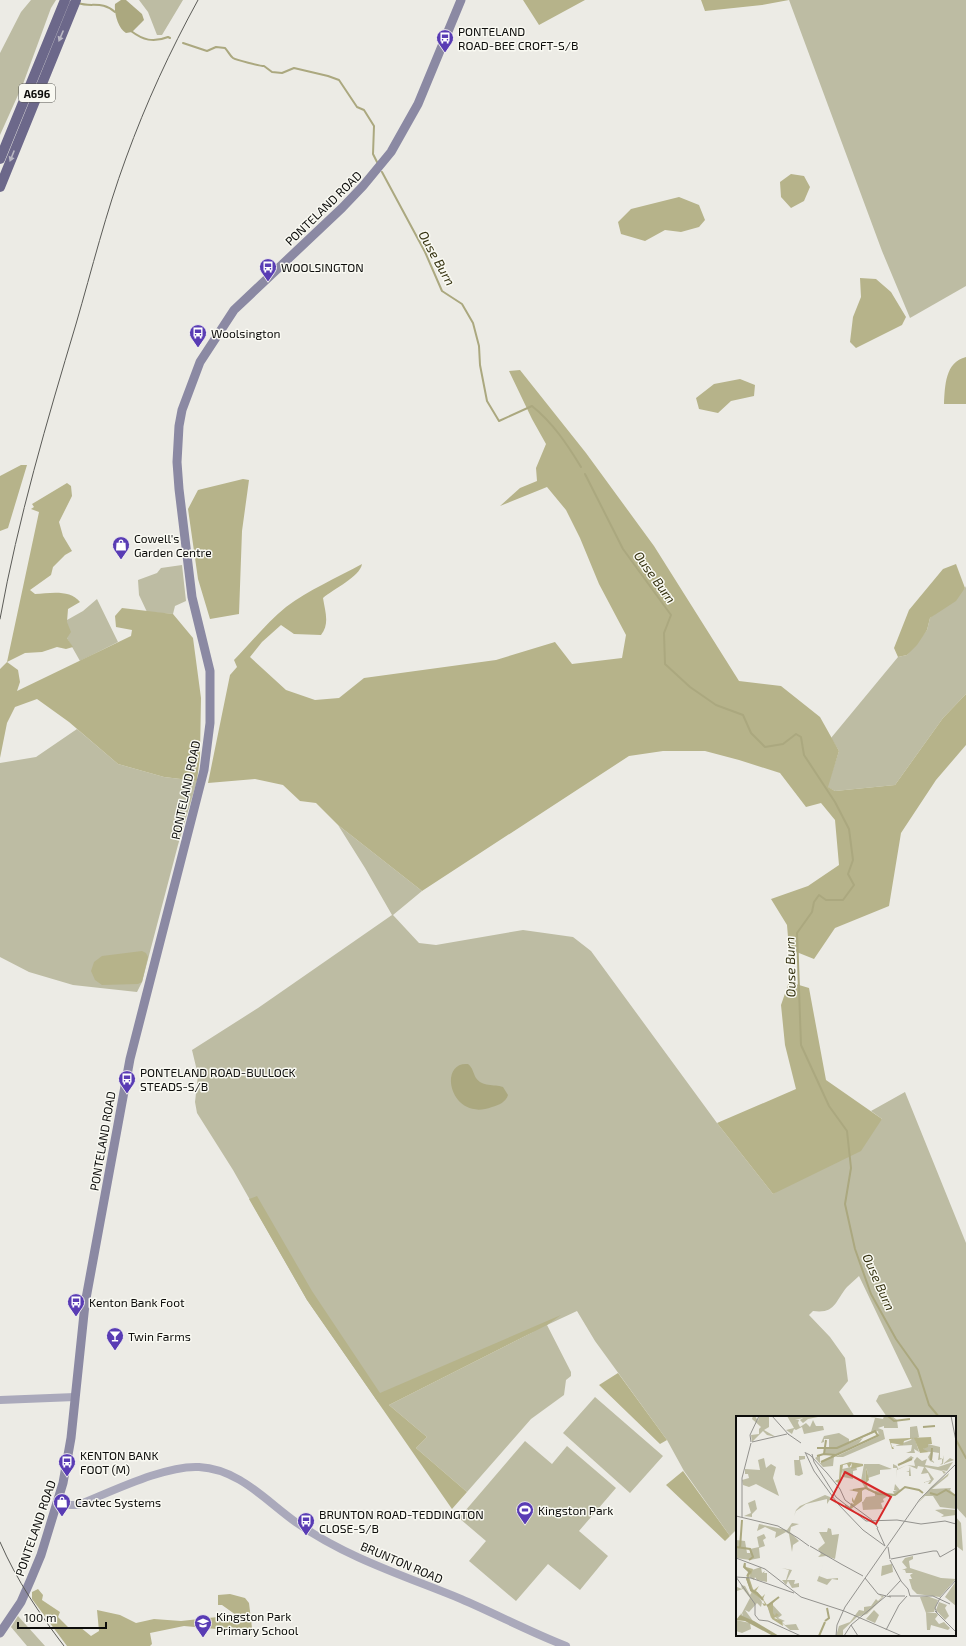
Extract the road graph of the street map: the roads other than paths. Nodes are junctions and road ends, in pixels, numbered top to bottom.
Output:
1 (65, 0) edge
2 (76, 0) edge
3 (461, 0) edge
4 (0, 159) edge
5 (0, 187) edge
6 (75, 1397) junction
7 (0, 1400) edge
8 (58, 1502) junction
9 (0, 1633) edge
10 (566, 1646) edge

1 - 4 highway, A696
2 -> 5 highway, A696
3 - 6 main road, PONTELAND ROAD
6 - 7 street
6 - 8 main road, PONTELAND ROAD
8 - 9 main road, PONTELAND ROAD
8 - 10 street, BRUNTON ROAD

